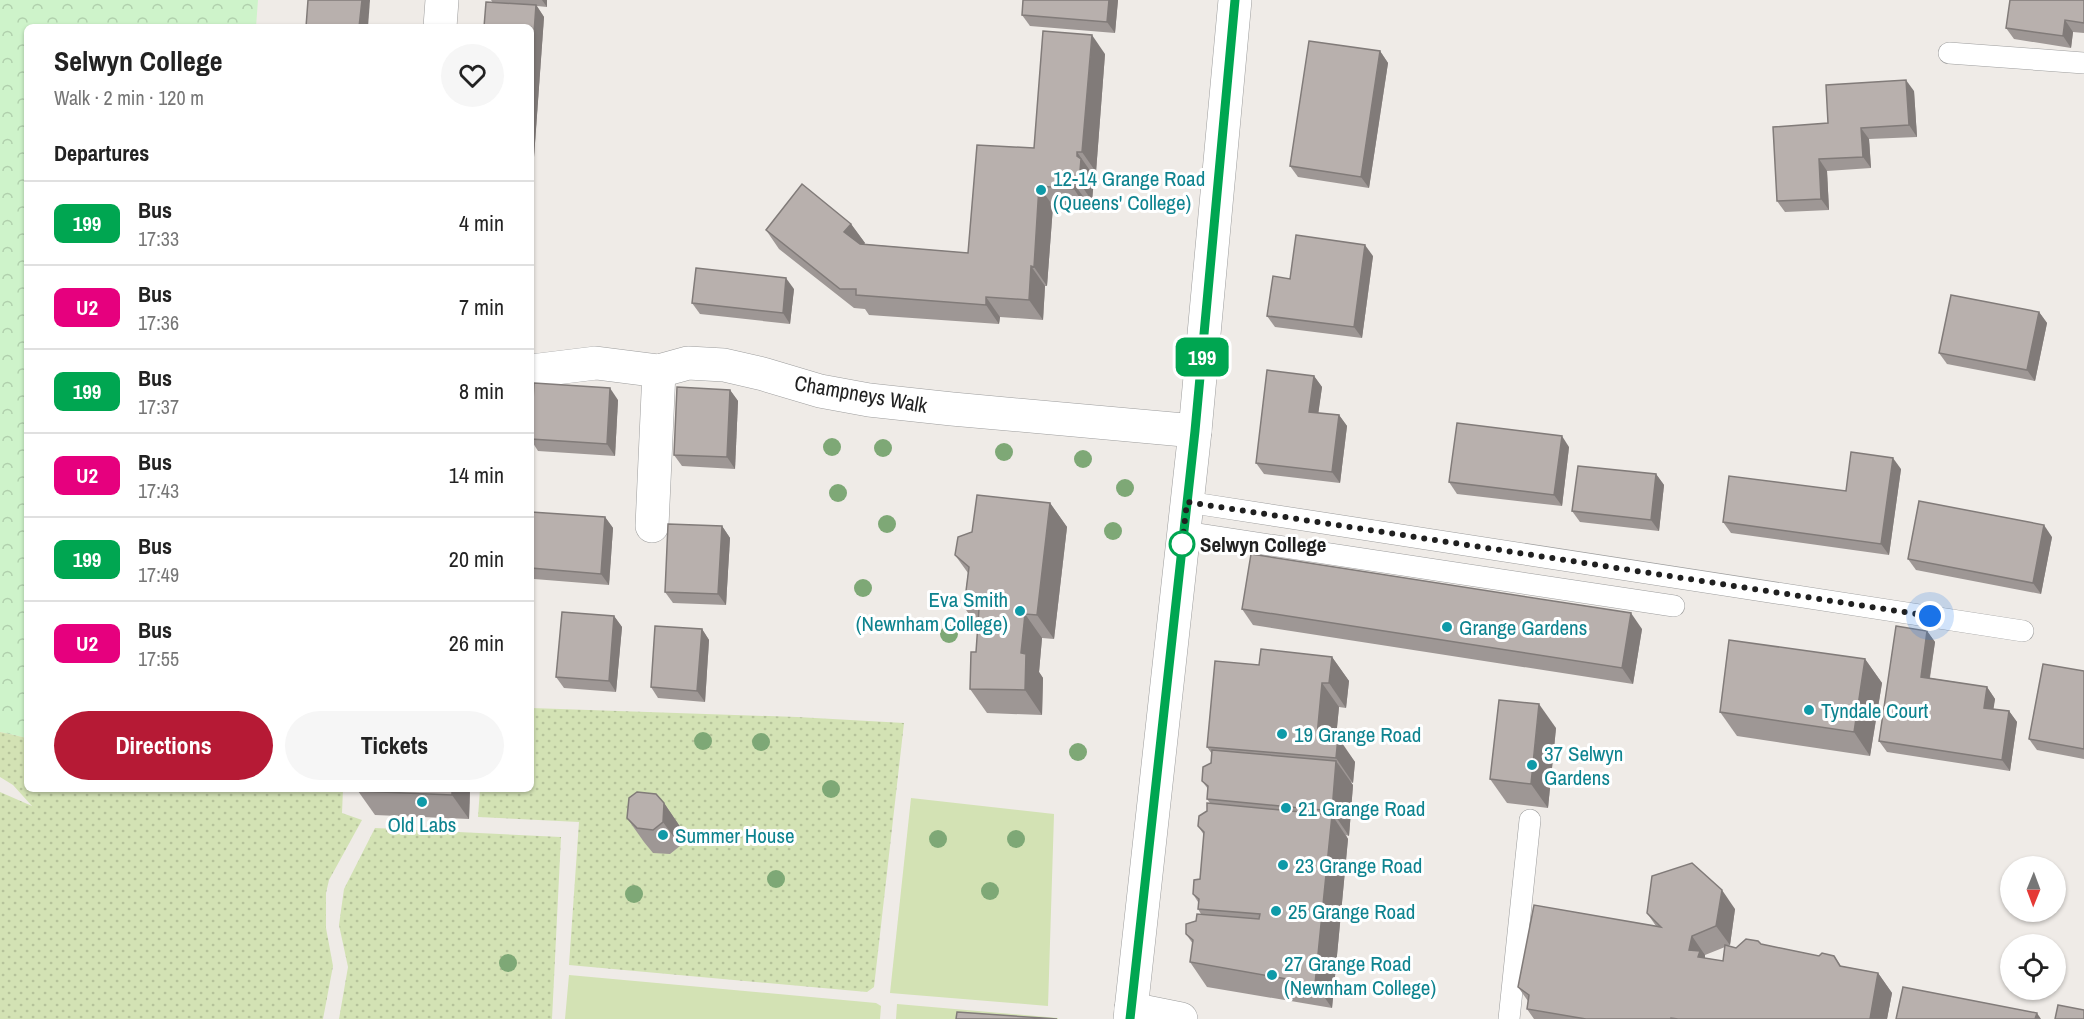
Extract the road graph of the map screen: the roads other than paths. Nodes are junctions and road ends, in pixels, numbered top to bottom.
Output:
1 (442, 0) edge
2 (1235, 0) edge
3 (440, 24) edge
4 (1949, 53) dead end
5 (2084, 63) edge
6 (534, 371) edge
7 (659, 371) junction
8 (1195, 431) junction
9 (1185, 517) junction
10 (652, 526) dead end
11 (1674, 606) dead end
12 (2023, 631) dead end
13 (1530, 820) edge
14 (1131, 1014) edge
15 (1181, 1019) edge
16 (1509, 1019) edge

1 - 3 street
2 - 8 street
4 - 5 lane
6 - 7 street, Champneys Walk
7 - 8 street, Champneys Walk
7 - 10 street
8 - 9 street
9 - 11 lane
9 - 12 lane
9 - 14 street
13 - 16 lane
14 - 15 street

